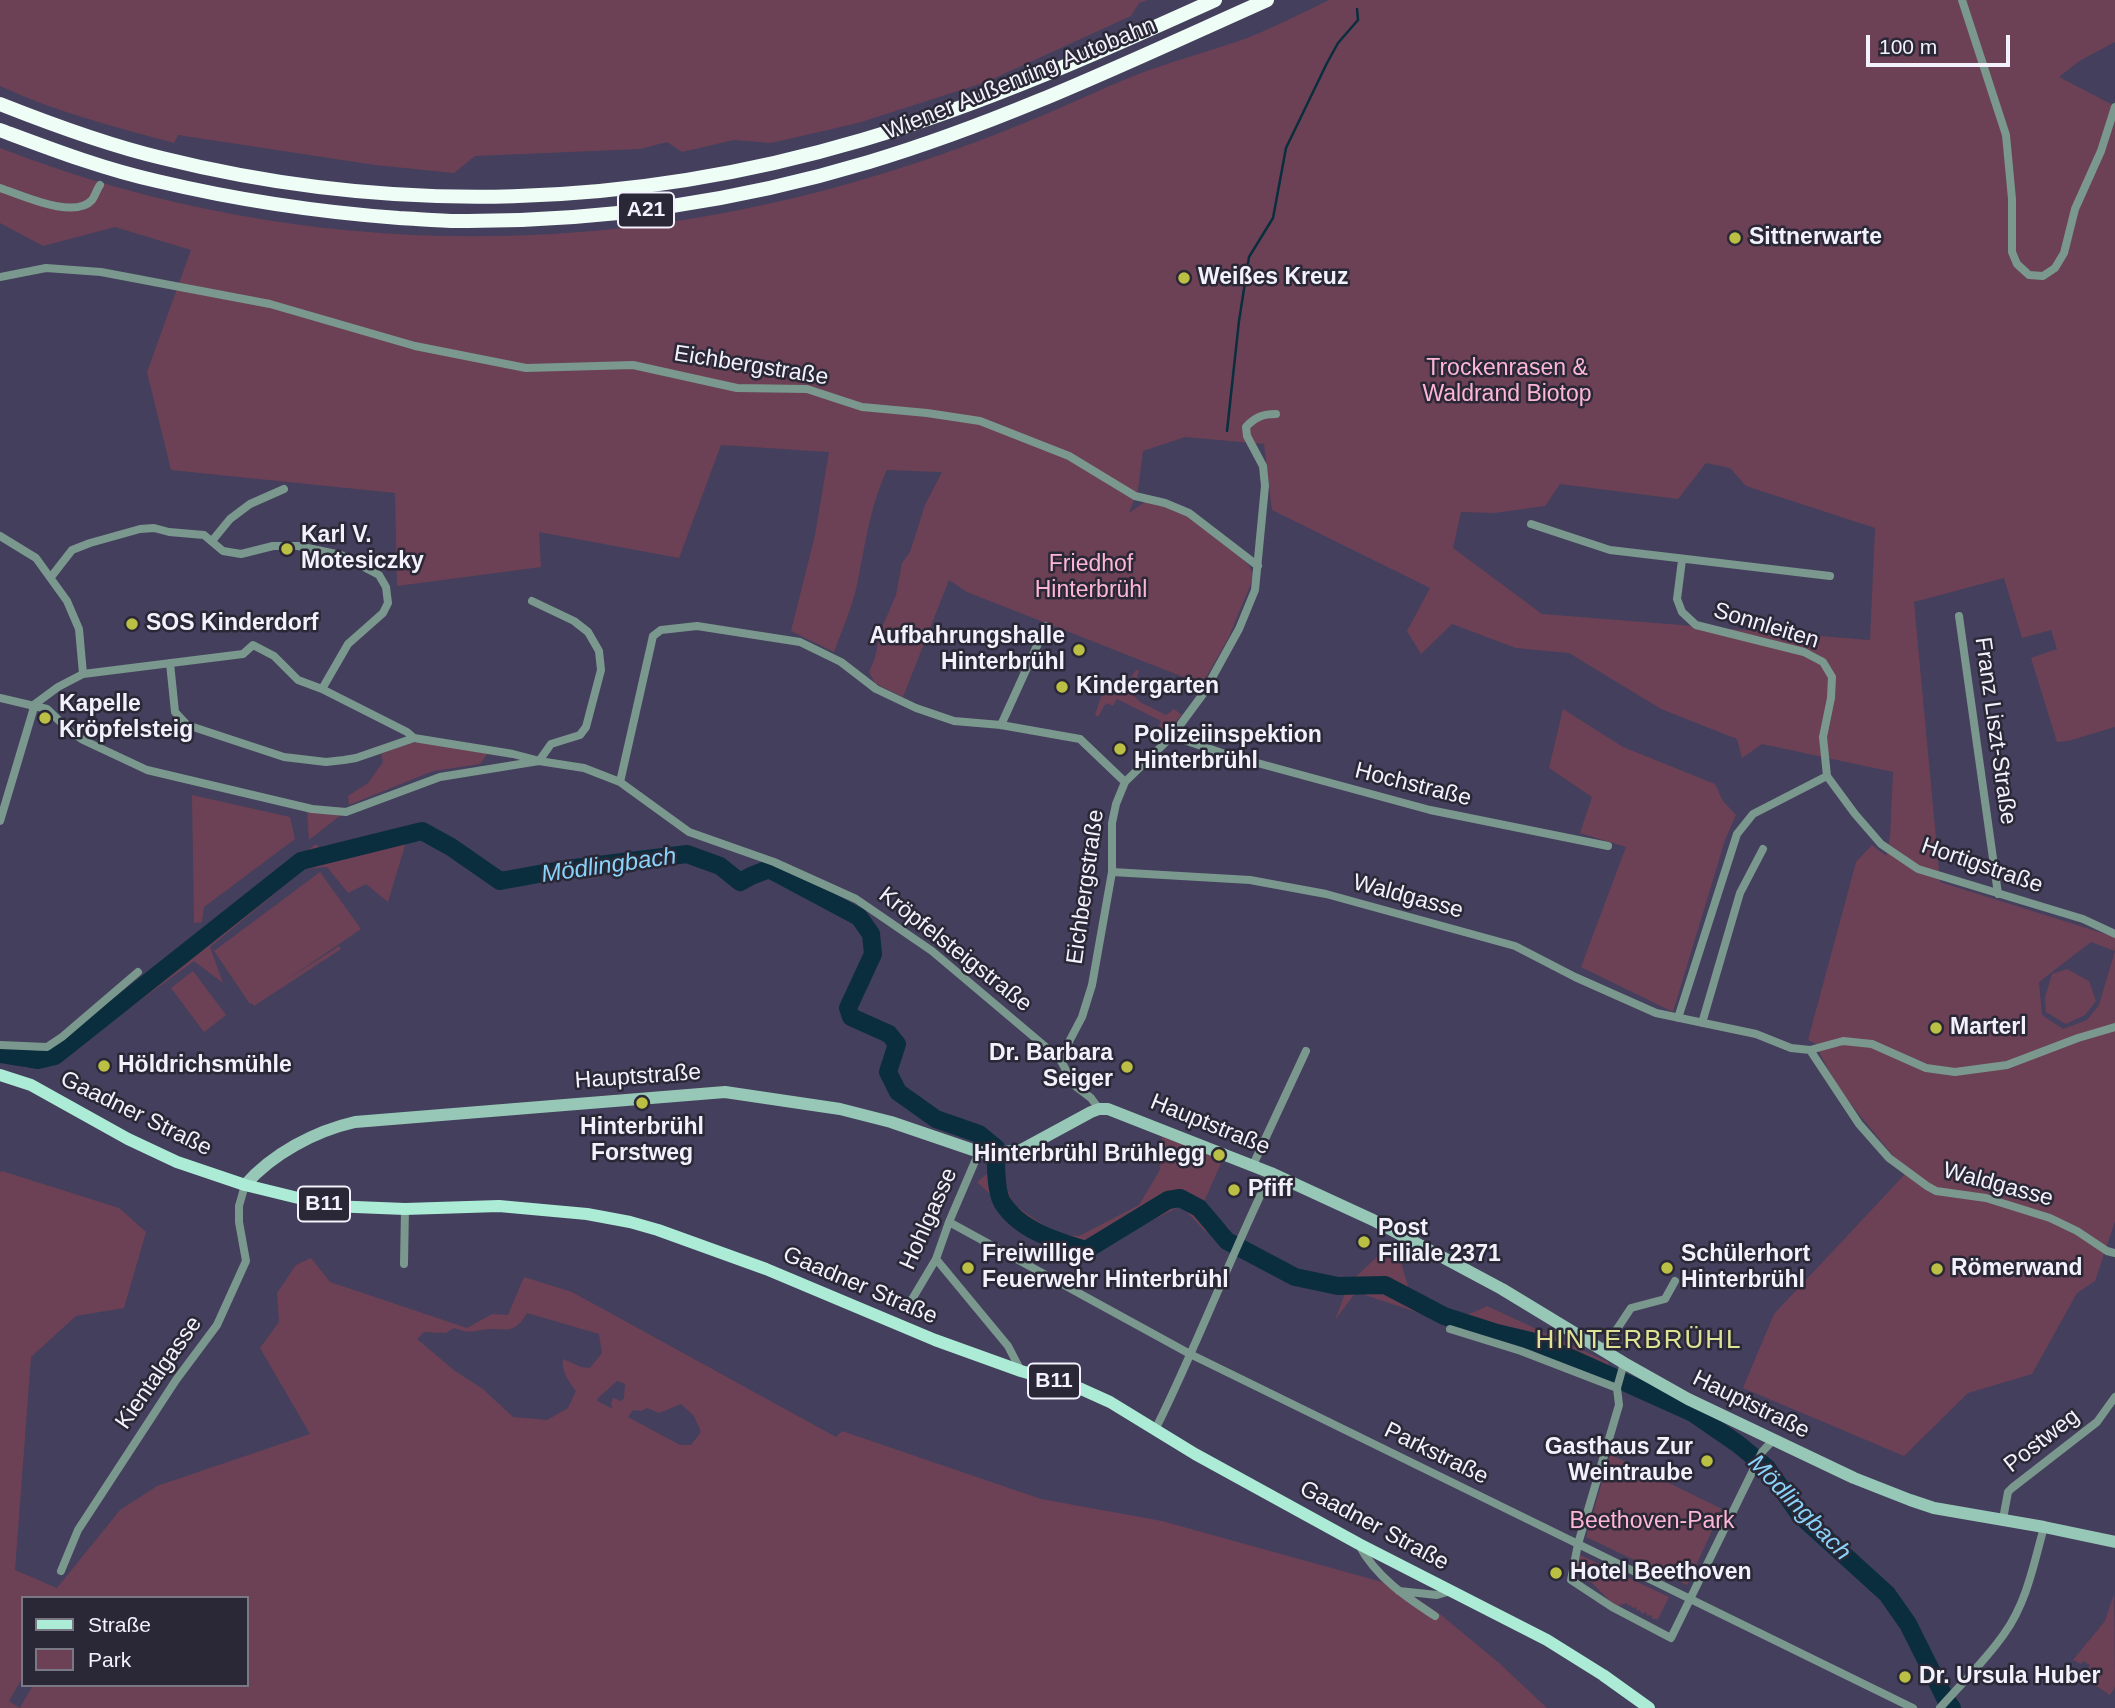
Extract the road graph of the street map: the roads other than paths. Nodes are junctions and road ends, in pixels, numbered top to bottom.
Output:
1 (1215, 0) edge
2 (1267, 0) edge
3 (1962, 0) edge
4 (0, 104) edge
5 (2115, 107) edge
6 (0, 130) edge
7 (100, 184) dead end
8 (0, 188) edge
9 (0, 276) edge
10 (1276, 414) dead end
11 (284, 489) dead end
12 (1531, 524) dead end
13 (0, 536) edge
14 (212, 541) junction
15 (1682, 560) junction
16 (1258, 566) junction
17 (1830, 576) dead end
18 (51, 577) junction
19 (531, 601) dead end
20 (1959, 616) dead end
21 (1046, 626) dead end
22 (170, 663) junction
23 (83, 674) junction
24 (322, 689) junction
25 (0, 698) edge
26 (35, 705) junction
27 (1001, 725) junction
28 (1172, 736) junction
29 (414, 737) junction
30 (539, 761) junction
31 (1827, 776) junction
32 (620, 782) junction
33 (1125, 782) junction
34 (0, 821) edge
35 (1608, 846) dead end
36 (1763, 849) dead end
37 (1112, 872) junction
38 (1998, 894) junction
39 (2115, 934) edge
40 (138, 972) dead end
41 (1678, 1018) junction
42 (1702, 1023) junction
43 (2115, 1027) edge
44 (0, 1045) edge
45 (1810, 1050) junction
46 (1306, 1051) dead end
47 (1060, 1059) junction
48 (0, 1075) edge
49 (1099, 1109) junction
50 (989, 1153) junction
51 (1253, 1165) junction
52 (1272, 1173) junction
53 (244, 1185) junction
54 (405, 1209) junction
55 (949, 1222) junction
56 (2115, 1254) edge
57 (404, 1259) dead end
58 (936, 1259) junction
59 (1675, 1281) dead end
60 (911, 1301) dead end
61 (1451, 1329) dead end
62 (1603, 1350) junction
63 (1190, 1354) junction
64 (1623, 1367) junction
65 (1021, 1371) junction
66 (1617, 1386) junction
67 (2115, 1397) edge
68 (1155, 1430) junction
69 (1774, 1439) junction
70 (2003, 1519) junction
71 (2045, 1527) junction
72 (2115, 1542) edge
73 (1359, 1544) junction
74 (1578, 1544) junction
75 (61, 1571) dead end
76 (1397, 1591) junction
77 (1451, 1591) junction
78 (1690, 1598) junction
79 (1435, 1616) dead end
80 (1649, 1708) edge
81 (1913, 1708) edge
82 (1940, 1708) edge

1 - 4 highway, Wiener Außenring Autobahn / A21
2 - 6 highway, Wiener Außenring Autobahn / A21
3 - 5 street
7 - 8 street
9 - 16 street, Eichbergstraße
10 - 16 street, Eichbergstraße
11 - 14 street
12 - 15 street, Sonnleiten
13 - 18 street
14 - 18 street
14 - 24 street
15 - 17 street, Sonnleiten
15 - 31 street, Sonnleiten
16 - 28 street, Eichbergstraße
18 - 23 street
19 - 30 street
20 - 38 street, Franz Liszt-Straße
21 - 27 street
22 - 23 street
22 - 24 street
22 - 29 street
23 - 26 street
24 - 29 street
25 - 26 street, Kröpfelsteigstraße
26 - 30 street, Kröpfelsteigstraße
26 - 34 street
27 - 32 street
27 - 33 street
28 - 33 street, Eichbergstraße
28 - 35 street, Hochstraße
29 - 30 street
30 - 32 street, Kröpfelsteigstraße
31 - 38 street, Hortigstraße
31 - 41 street
32 - 47 street, Kröpfelsteigstraße
33 - 37 street, Eichbergstraße
36 - 42 street
37 - 41 street, Waldgasse
37 - 47 street, Eichbergstraße
38 - 39 street, Hortigstraße
40 - 44 street
41 - 42 street, Waldgasse
42 - 45 street, Waldgasse
43 - 45 street
45 - 56 street, Waldgasse
46 - 51 street
47 - 49 street
48 - 53 main road, Gaadner Straße / B11
49 - 50 main road
49 - 51 main road, Hauptstraße
50 - 53 main road, Hauptstraße
50 - 55 street, Hohlgasse
51 - 52 main road, Hauptstraße
52 - 62 main road, Hauptstraße
52 - 63 street
53 - 54 main road, Gaadner Straße / B11
53 - 75 street, Kientalgasse
54 - 57 street
54 - 65 main road, Gaadner Straße / B11
55 - 58 street, Hohlgasse
55 - 63 street, Parkstraße
58 - 60 street, Hohlgasse
58 - 65 street
59 - 62 street
61 - 66 street
62 - 64 main road, Hauptstraße
63 - 68 street
63 - 74 street, Parkstraße
64 - 66 street
64 - 69 main road, Hauptstraße
65 - 68 main road, Gaadner Straße / B11
66 - 74 street
67 - 70 street, Postweg
68 - 73 main road, Gaadner Straße / B11
69 - 70 main road, Hauptstraße
69 - 78 street
70 - 71 main road, Hauptstraße
71 - 72 main road, Hauptstraße
71 - 82 street
73 - 76 street
73 - 77 main road, Gaadner Straße / B11
74 - 78 street, Parkstraße
74 - 78 street
76 - 77 street
76 - 79 street
77 - 80 main road, Gaadner Straße / B11
78 - 81 street, Parkstraße

